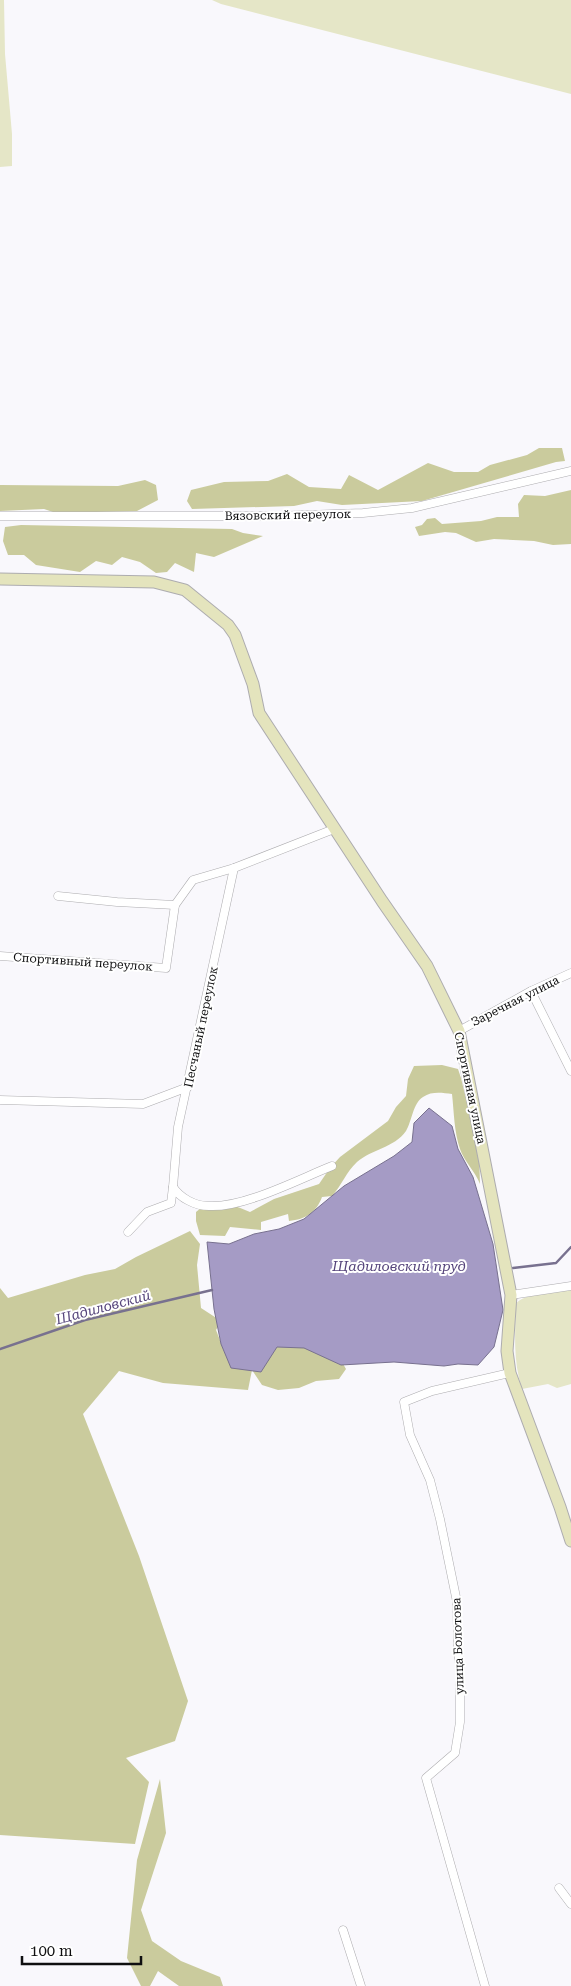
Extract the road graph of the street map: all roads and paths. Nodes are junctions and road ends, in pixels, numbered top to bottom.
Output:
1 (571, 471) edge
2 (0, 516) edge
3 (0, 579) edge
4 (334, 828) junction
5 (234, 868) junction
6 (58, 896) dead end
7 (175, 906) junction
8 (0, 956) edge
9 (571, 973) edge
10 (531, 991) junction
11 (459, 1031) junction
12 (571, 1071) edge
13 (188, 1087) junction
14 (0, 1100) edge
15 (332, 1166) dead end
16 (173, 1187) junction
17 (128, 1232) dead end
18 (571, 1286) edge
19 (511, 1295) junction
20 (510, 1373) junction
21 (571, 1541) edge
22 (560, 1888) dead end
23 (571, 1904) edge
24 (344, 1930) dead end
25 (361, 1986) edge
26 (485, 1986) edge

1 - 2 street, Вязовский переулок
3 - 4 street, Спортивная улица
4 - 5 street
4 - 11 street, Спортивная улица
5 - 7 street
5 - 13 street, Песчаный переулок
6 - 7 street
7 - 8 street, Спортивный переулок
9 - 10 street, Заречная улица
10 - 11 street, Заречная улица
10 - 12 street
11 - 19 street, Спортивная улица
13 - 14 street
13 - 16 street, Песчаный переулок
15 - 16 street
16 - 17 street
18 - 19 street
19 - 20 street, Спортивная улица
20 - 21 street, Спортивная улица
20 - 26 street, улица Болотова
22 - 23 street
24 - 25 street

